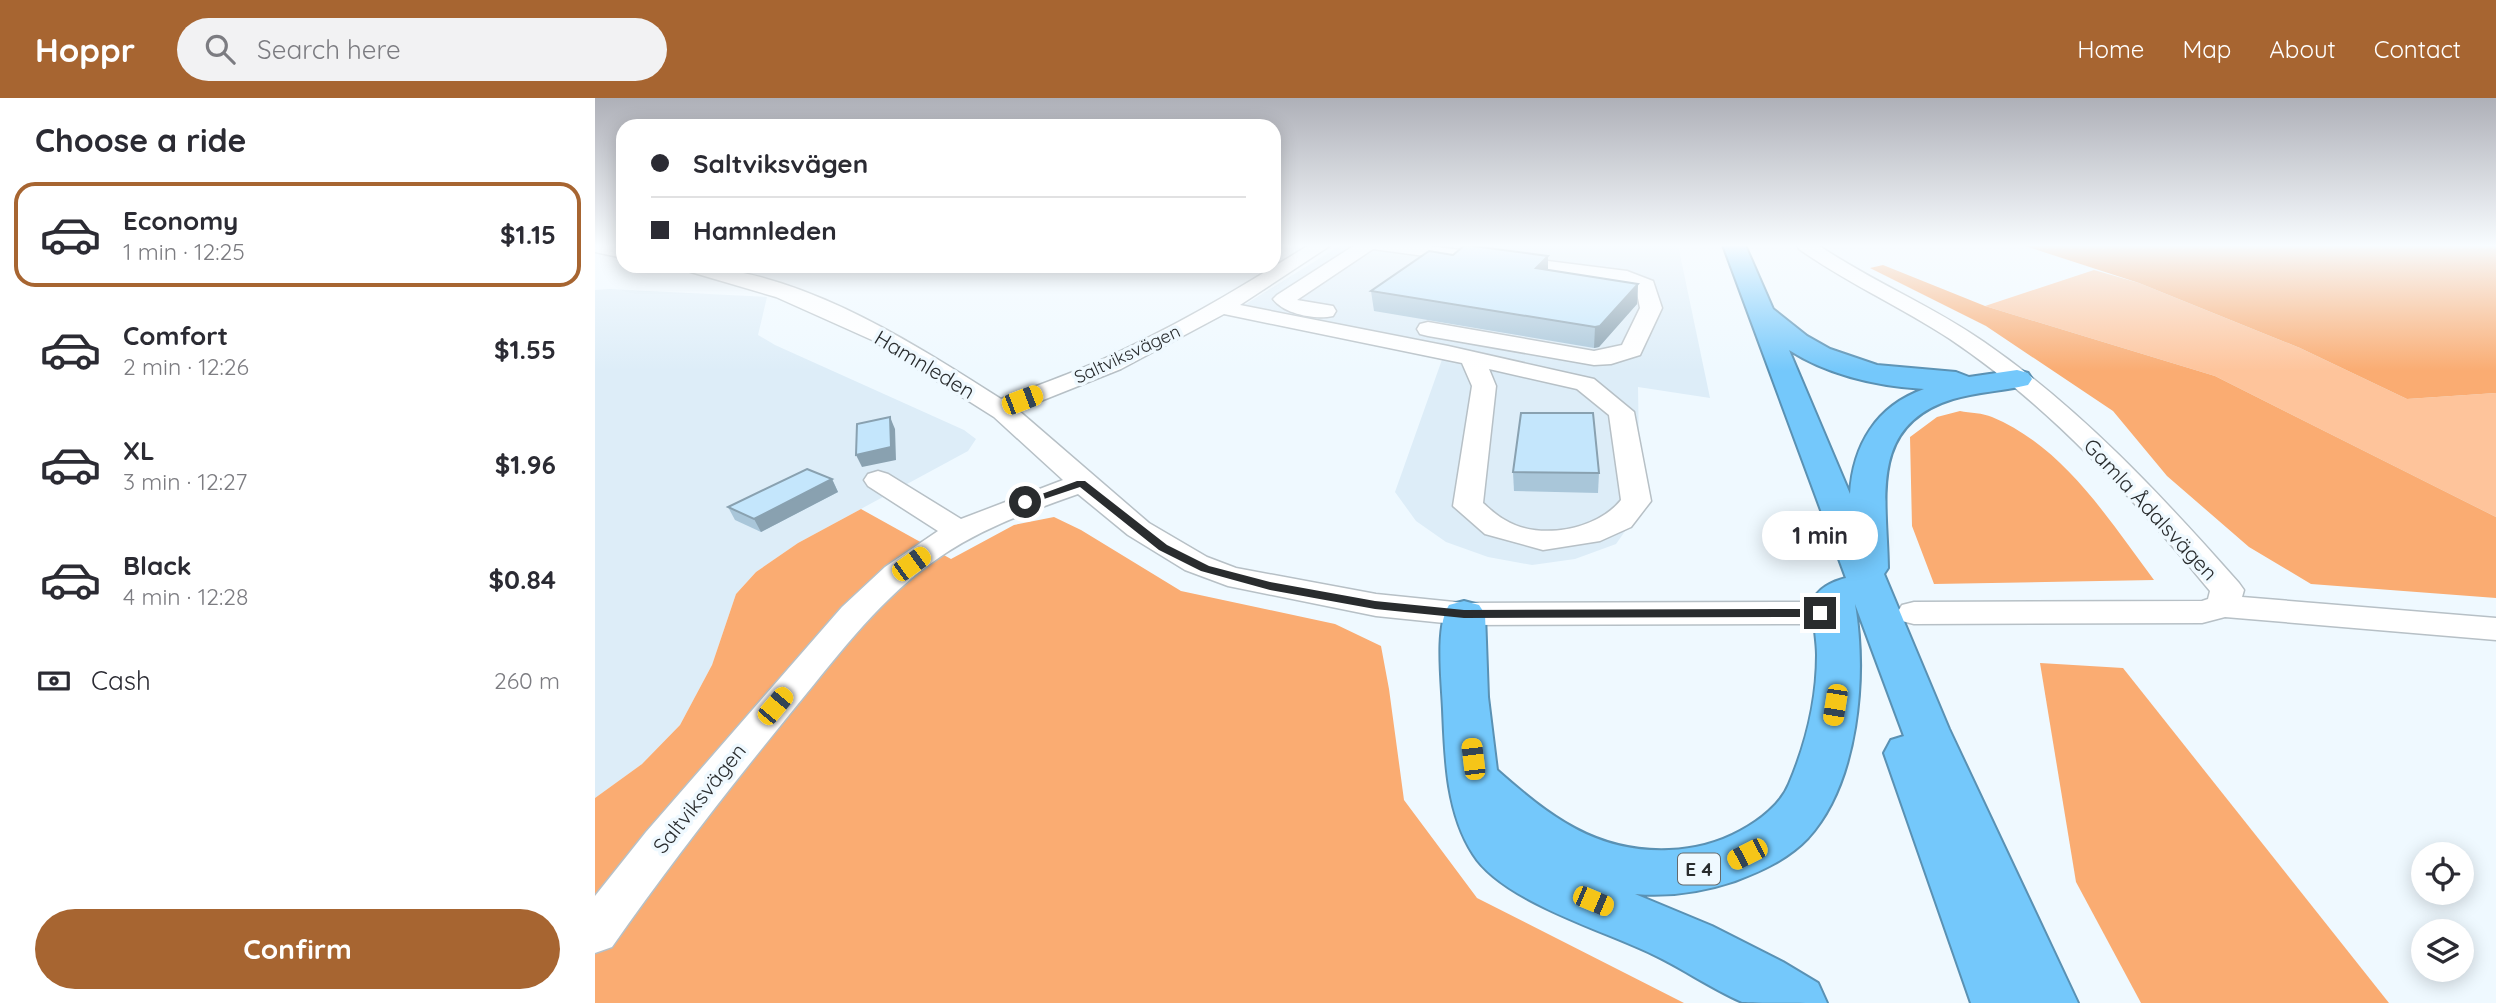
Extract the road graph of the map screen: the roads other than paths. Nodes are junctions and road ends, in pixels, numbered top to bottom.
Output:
1 (769, 287) edge
2 (1253, 287) edge
3 (1302, 287) edge
4 (1646, 287) edge
5 (1740, 287) edge
6 (1750, 287) edge
7 (1877, 287) edge
8 (1220, 307) junction
9 (1760, 313) junction
10 (1472, 360) junction
11 (2017, 379) junction
12 (999, 409) junction
13 (878, 480) dead end
14 (1081, 483) junction
15 (960, 531) junction
16 (1864, 602) junction
17 (2224, 606) junction
18 (1464, 614) junction
19 (2496, 629) edge
20 (1476, 780) junction
21 (595, 932) edge
22 (1796, 1003) edge
23 (2002, 1003) edge
24 (2047, 1003) edge

1 - 12 street, Hamnleden
2 - 8 street, Saltviksvägen
3 - 4 street
5 - 16 highway
6 - 9 highway
7 - 11 street, Gamla Ådalsvägen
8 - 10 street
8 - 12 street, Saltviksvägen
9 - 11 highway
9 - 16 highway
10 - 10 street
11 - 16 highway
11 - 17 street, Gamla Ådalsvägen
12 - 14 street, Hamnleden
13 - 15 street
14 - 15 street, Saltviksvägen
14 - 18 street, Hamnleden
15 - 21 street, Saltviksvägen
16 - 17 street, Gamla Ådalsvägen
16 - 18 street, Hamnleden
16 - 20 highway, E 4
16 - 23 highway
16 - 24 highway
17 - 19 street
18 - 20 highway
20 - 22 highway

